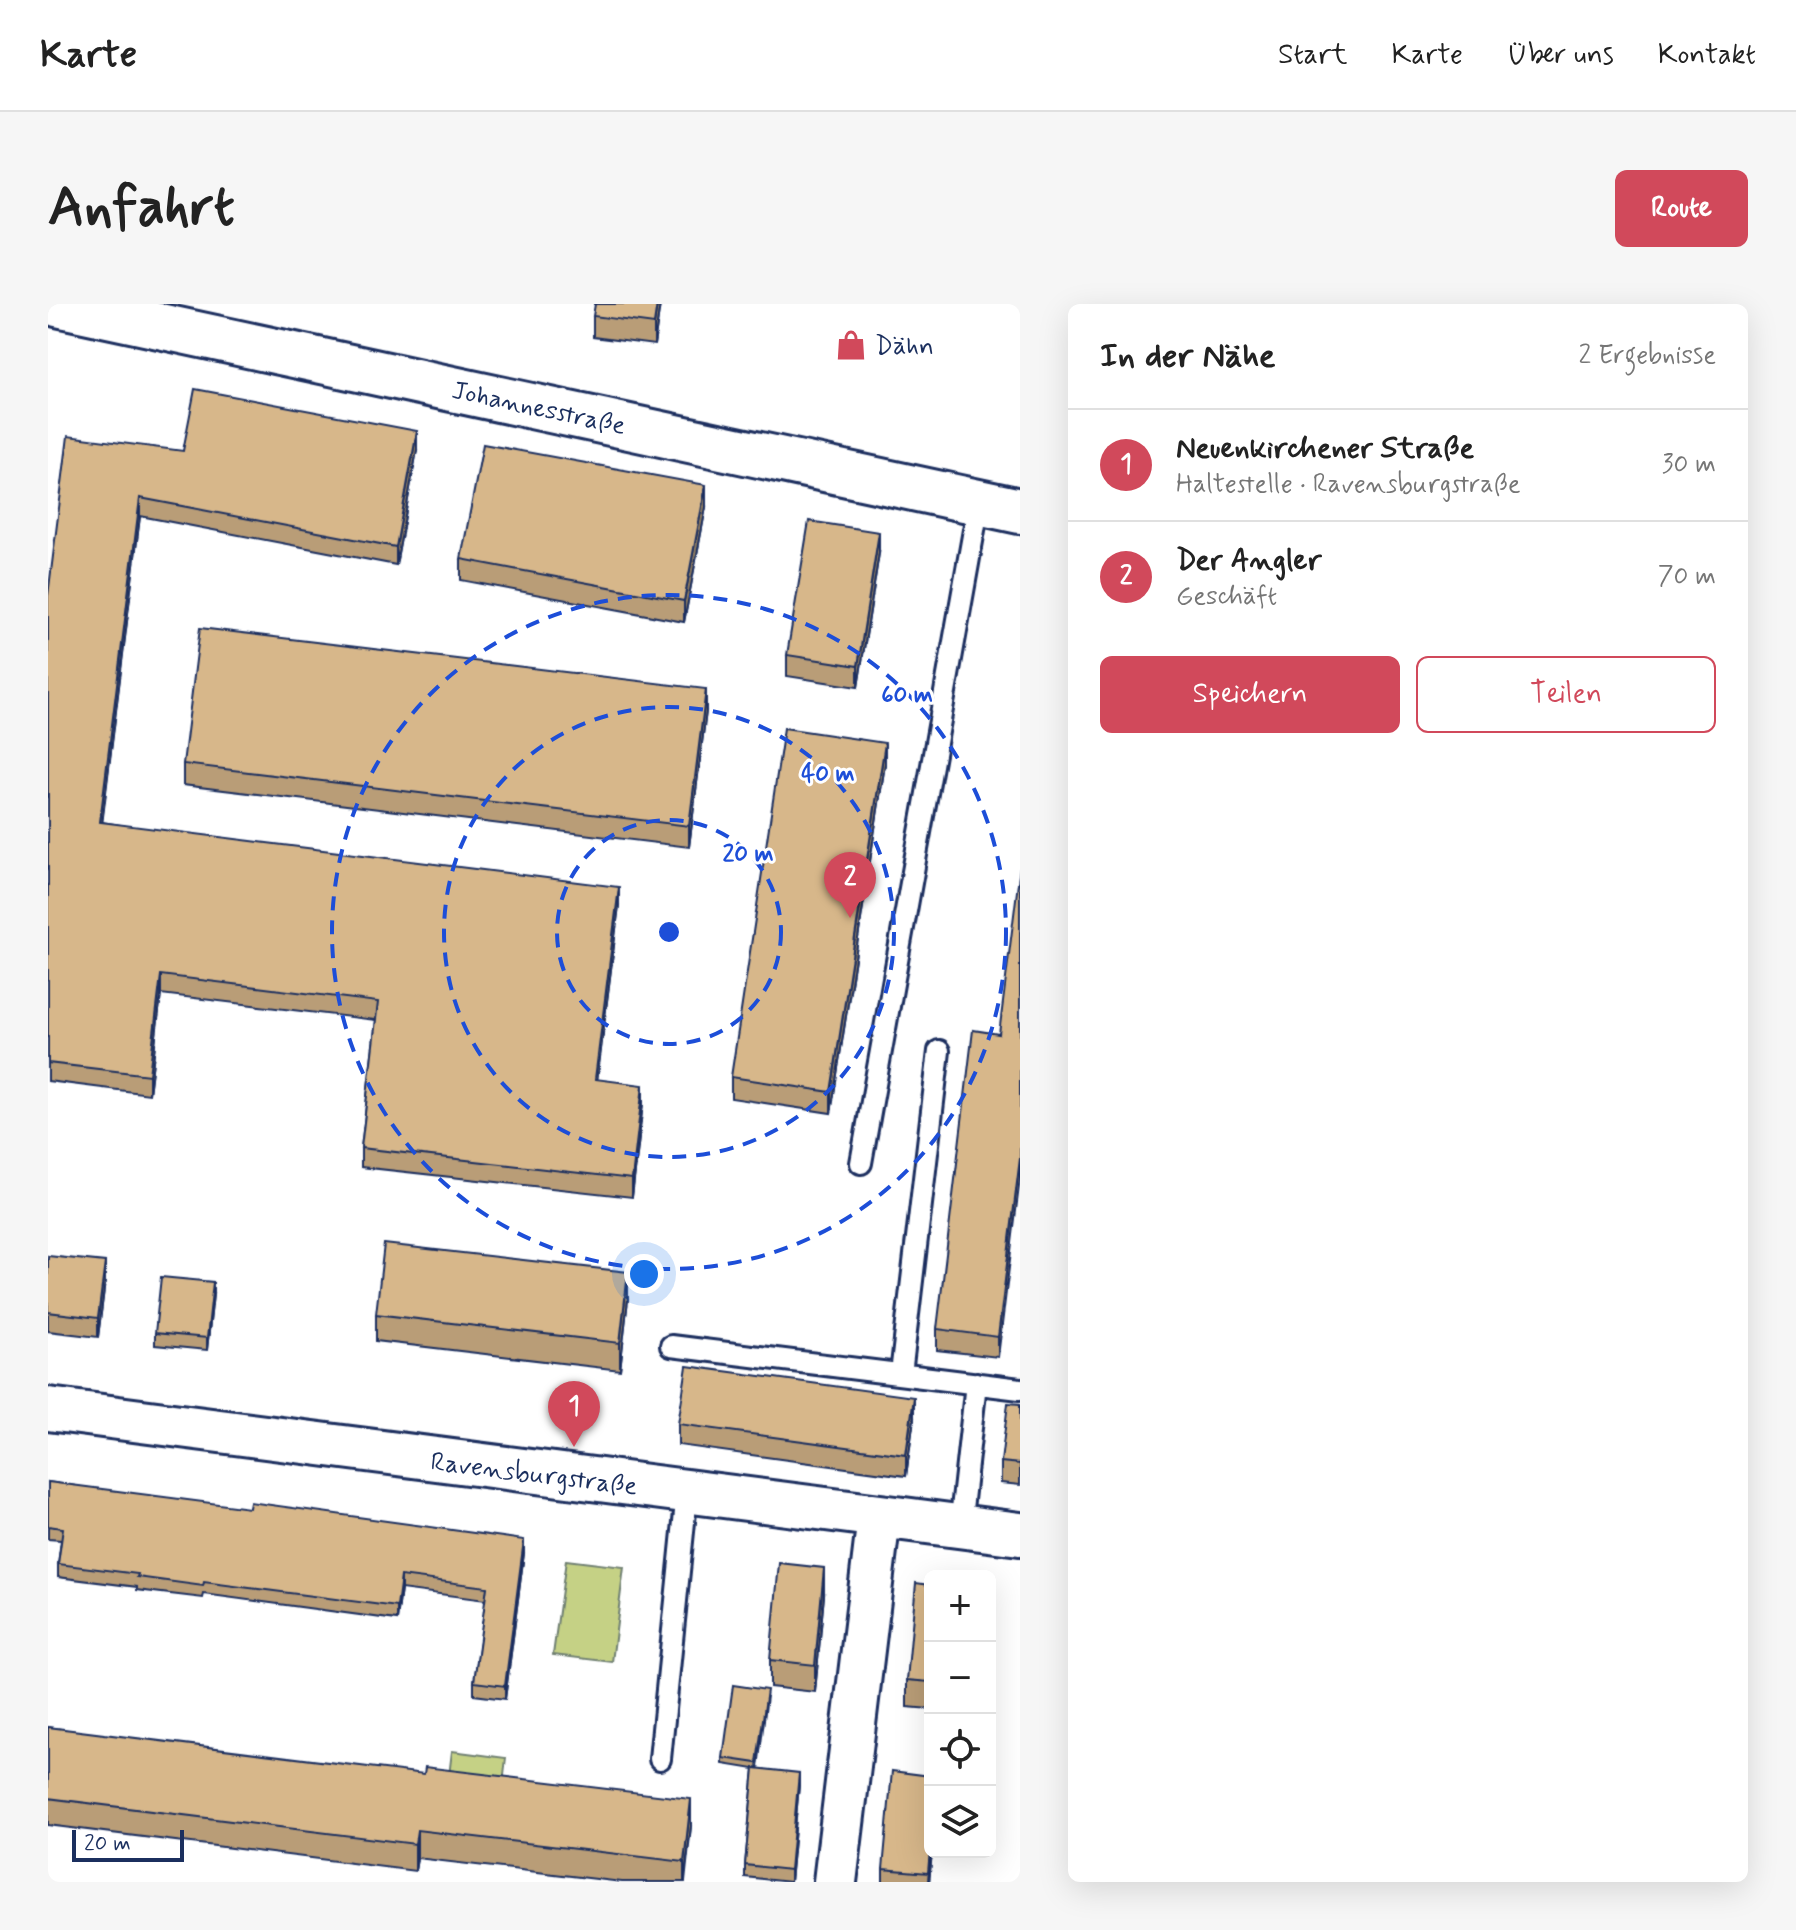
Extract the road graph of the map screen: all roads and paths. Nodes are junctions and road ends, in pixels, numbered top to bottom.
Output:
1 (57, 304) edge
2 (151, 314) edge
3 (1000, 506) edge
4 (939, 1051) dead end
5 (861, 1163) dead end
6 (671, 1346) dead end
7 (901, 1374) junction
8 (976, 1383) junction
9 (1020, 1389) edge
10 (48, 1409) edge
11 (687, 1492) junction
12 (879, 1517) junction
13 (960, 1527) junction
14 (1020, 1534) edge
15 (660, 1759) dead end
16 (835, 1882) edge

1 - 2 main road, Johannesstraße
2 - 3 main road, Johannesstraße
3 - 5 lane
4 - 7 lane
6 - 7 lane
7 - 8 lane
8 - 9 lane
8 - 13 lane
10 - 11 street, Ravensburgstraße
11 - 12 street, Ravensburgstraße
11 - 15 lane
12 - 13 street, Ravensburgstraße
12 - 16 street
13 - 14 street, Ravensburgstraße

